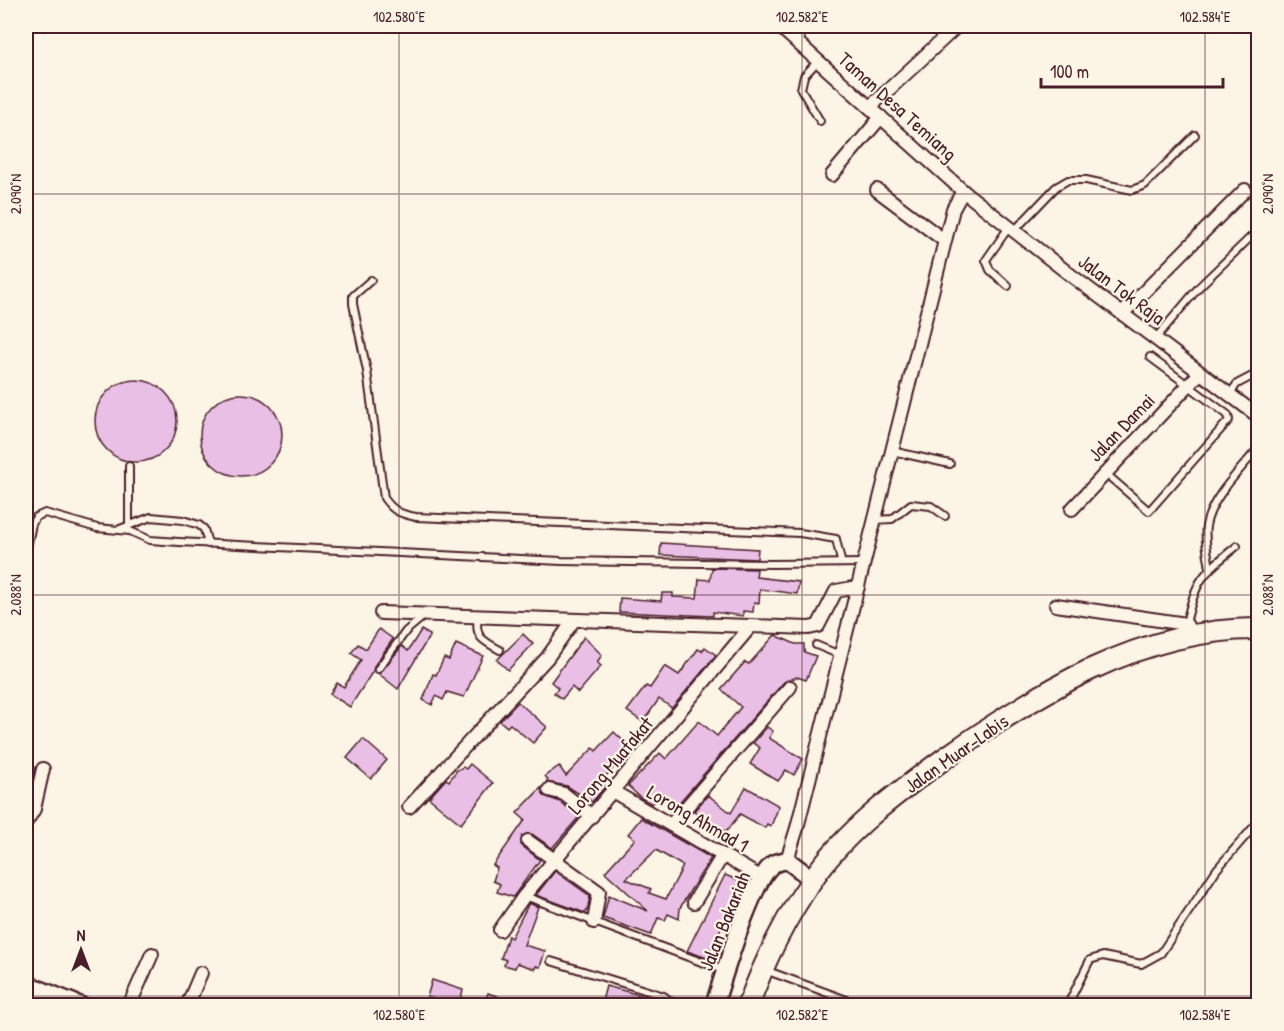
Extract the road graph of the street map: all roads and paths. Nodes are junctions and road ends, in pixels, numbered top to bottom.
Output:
1 (779, 26) edge
2 (802, 26) edge
3 (957, 26) edge
4 (800, 44) junction
5 (819, 61) junction
6 (870, 107) junction
7 (881, 117) junction
8 (820, 121) dead end
9 (1194, 135) dead end
10 (832, 175) dead end
11 (877, 190) dead end
12 (1245, 190) dead end
13 (963, 191) junction
14 (1012, 229) junction
15 (1258, 230) edge
16 (945, 241) junction
17 (371, 280) dead end
18 (1008, 286) dead end
19 (1122, 314) junction
20 (1155, 339) junction
21 (1150, 357) dead end
22 (1200, 373) junction
23 (1258, 373) edge
24 (1188, 385) junction
25 (1229, 394) junction
26 (1258, 416) edge
27 (1258, 448) edge
28 (892, 451) junction
29 (950, 464) dead end
30 (129, 466) dead end
31 (1104, 473) junction
32 (1072, 509) dead end
33 (945, 516) dead end
34 (875, 520) junction
35 (129, 523) junction
36 (119, 529) junction
37 (208, 544) junction
38 (1238, 546) dead end
39 (26, 553) edge
40 (841, 561) junction
41 (864, 563) junction
42 (1210, 568) junction
43 (858, 587) junction
44 (1056, 605) dead end
45 (381, 613) dead end
46 (426, 615) junction
47 (478, 617) junction
48 (574, 620) junction
49 (751, 626) junction
50 (1258, 629) edge
51 (1190, 630) junction
52 (816, 645) dead end
53 (500, 650) dead end
54 (841, 655) junction
55 (378, 669) dead end
56 (790, 687) dead end
57 (43, 769) dead end
58 (549, 790) dead end
59 (614, 792) junction
60 (409, 807) dead end
61 (592, 816) junction
62 (26, 822) edge
63 (1258, 822) edge
64 (671, 825) junction
65 (528, 841) dead end
66 (723, 855) junction
67 (787, 860) junction
68 (554, 861) junction
69 (762, 878) junction
70 (812, 879) junction
71 (524, 896) junction
72 (694, 902) dead end
73 (594, 922) junction
74 (500, 930) dead end
75 (152, 954) dead end
76 (551, 961) dead end
77 (761, 969) junction
78 (725, 971) junction
79 (201, 973) dead end
80 (26, 984) edge
81 (81, 1005) edge
82 (129, 1005) edge
83 (187, 1005) edge
84 (676, 1005) edge
85 (714, 1005) edge
86 (749, 1005) edge
87 (863, 1005) edge
88 (1067, 1005) edge

1 - 4 street, Taman Desa Temiang
2 - 4 lane
3 - 6 street
4 - 5 street, Taman Desa Temiang
5 - 6 street, Taman Desa Temiang
5 - 8 lane
6 - 7 street, Taman Desa Temiang
7 - 10 street
7 - 13 street, Taman Desa Temiang
9 - 14 lane
11 - 16 street
12 - 19 street
13 - 14 street, Jalan Tok Raja
13 - 16 street
14 - 18 lane
14 - 19 street, Jalan Tok Raja
15 - 20 lane
16 - 28 street
17 - 40 lane
19 - 20 street, Jalan Tok Raja
20 - 22 street, Jalan Tok Raja
21 - 24 lane
22 - 24 street, Jalan Damai
22 - 25 street, Jalan Tok Raja
23 - 25 lane
24 - 31 street, Jalan Damai
24 - 31 lane
25 - 26 street, Jalan Tok Raja
27 - 42 lane
28 - 29 lane
28 - 34 street
30 - 35 lane
31 - 32 street, Jalan Damai
33 - 34 lane
34 - 41 street
35 - 36 lane
35 - 37 lane
36 - 37 lane
36 - 39 lane
37 - 40 lane
38 - 42 lane
40 - 41 lane
41 - 43 street
42 - 51 lane
43 - 49 street
43 - 54 street
44 - 51 street
45 - 46 street
46 - 47 street
46 - 55 lane
47 - 48 street
47 - 53 lane
48 - 49 street
48 - 60 street
49 - 59 street, Lorong Muafakat
50 - 51 main road, Jalan Muar-Labis
51 - 70 main road, Jalan Muar-Labis
52 - 54 lane
54 - 67 street
56 - 64 street
57 - 62 street
58 - 61 street
59 - 61 street, Lorong Muafakat
59 - 64 street, Lorong Ahmad 1
61 - 68 street, Lorong Muafakat
63 - 88 lane
64 - 66 street, Lorong Ahmad 1
65 - 68 street
66 - 69 street, Lorong Ahmad 1
66 - 72 street
67 - 69 street, Jalan Bakariah
67 - 70 street
68 - 71 street, Lorong Muafakat
68 - 73 street
69 - 78 street, Jalan Bakariah
70 - 77 main road, Jalan Muar-Labis
71 - 73 lane
71 - 74 street, Lorong Muafakat
73 - 78 lane
75 - 82 street
76 - 84 lane
77 - 86 main road, Jalan Muar-Labis
77 - 87 lane
78 - 85 street, Jalan Bakariah
79 - 83 street
80 - 81 street

